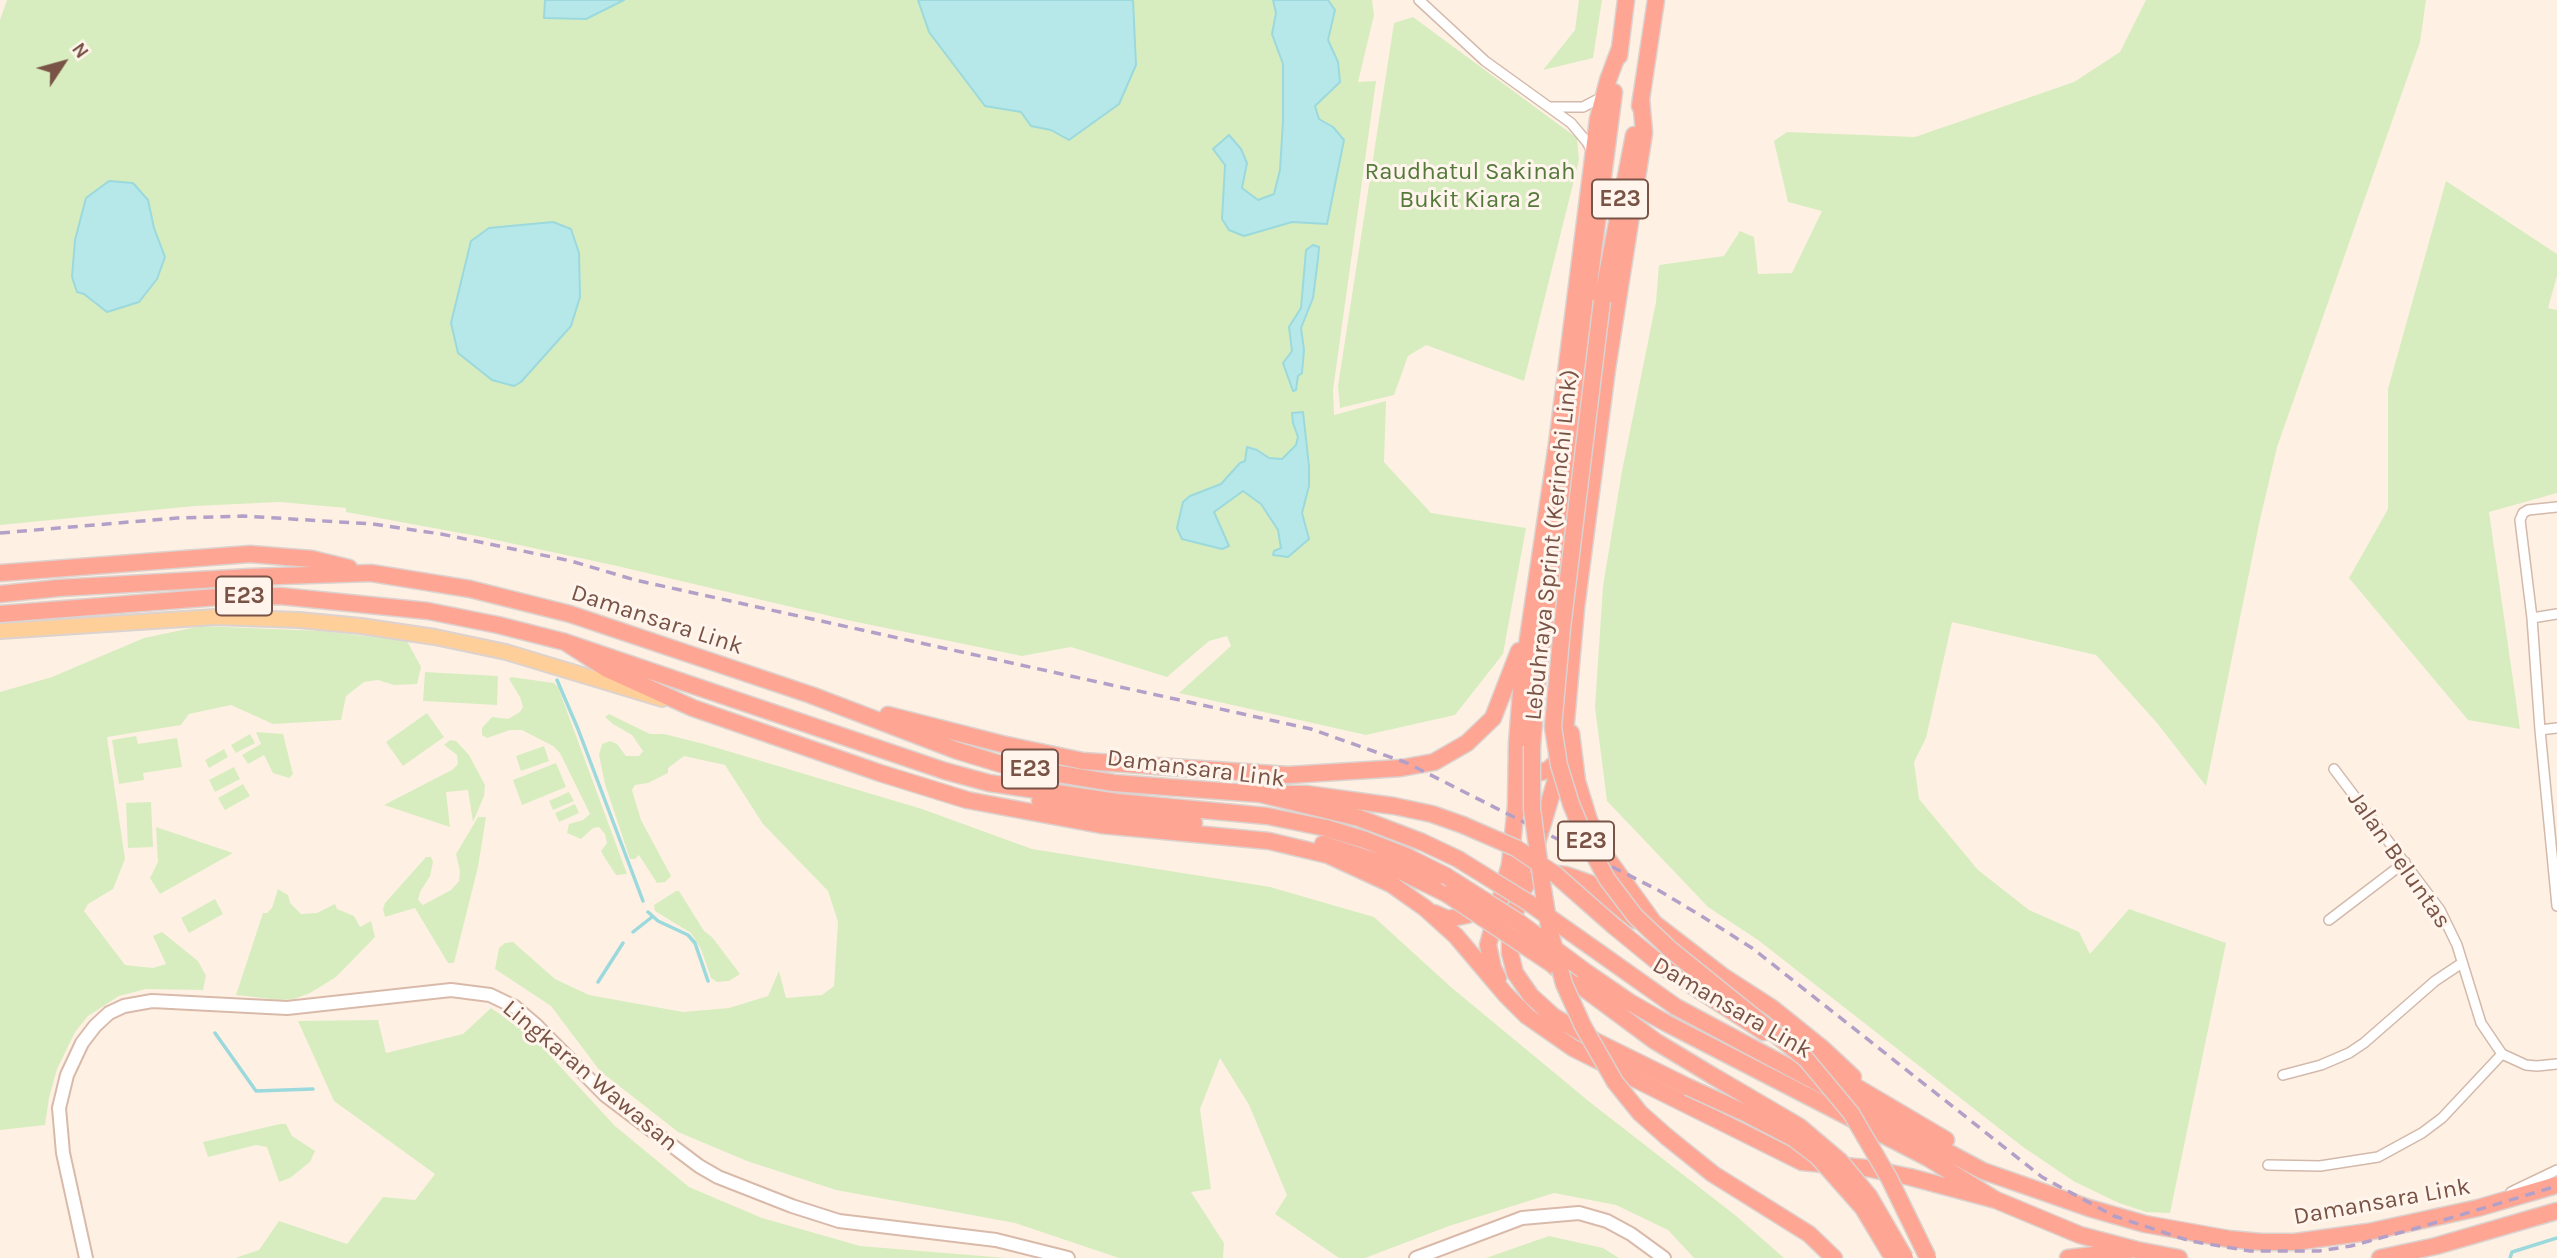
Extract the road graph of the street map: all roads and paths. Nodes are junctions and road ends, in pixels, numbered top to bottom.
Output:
1 (1419, 0) edge
2 (1626, 0) edge
3 (1656, 0) edge
4 (1620, 48) junction
5 (1604, 96) junction
6 (1642, 98) junction
7 (1549, 106) junction
8 (1594, 156) junction
9 (1594, 298) junction
10 (2557, 507) edge
11 (0, 572) edge
12 (370, 573) junction
13 (0, 594) edge
14 (0, 614) edge
15 (2557, 614) edge
16 (2532, 618) junction
17 (1530, 621) junction
18 (0, 632) edge
19 (565, 642) junction
20 (811, 695) junction
21 (1568, 707) junction
22 (693, 708) junction
23 (2557, 728) edge
24 (2540, 730) junction
25 (1517, 744) junction
26 (1563, 756) junction
27 (2334, 769) dead end
28 (989, 783) junction
29 (1260, 794) junction
30 (1143, 818) junction
31 (1080, 820) junction
32 (2553, 835) edge
33 (2405, 862) junction
34 (1499, 900) junction
35 (2557, 906) edge
36 (1425, 908) junction
37 (2329, 920) dead end
38 (2462, 963) junction
39 (1527, 1016) junction
40 (2502, 1054) junction
41 (1806, 1059) junction
42 (2557, 1064) edge
43 (2283, 1074) dead end
44 (1875, 1098) junction
45 (2268, 1165) dead end
46 (2557, 1170) edge
47 (2024, 1184) junction
48 (2557, 1185) edge
49 (1996, 1200) junction
50 (2478, 1209) junction
51 (2557, 1211) edge
52 (2137, 1250) junction
53 (2410, 1254) edge
54 (86, 1258) edge
55 (1068, 1258) edge
56 (1416, 1258) edge
57 (1664, 1258) edge
58 (1834, 1258) edge
59 (1894, 1258) edge
60 (1905, 1258) edge
61 (1928, 1258) edge
62 (2068, 1258) edge
63 (2179, 1258) edge
64 (2379, 1258) edge

1 - 7 street
2 - 4 highway, Lebuhraya Sprint (Kerinchi Link) / E23
3 - 6 highway, Lebuhraya Sprint (Kerinchi Link) / E23
4 - 5 highway
4 - 9 highway, Lebuhraya Sprint (Kerinchi Link) / E23
5 - 7 street
5 - 8 highway
6 - 9 highway, Lebuhraya Sprint (Kerinchi Link) / E23
6 - 21 highway
7 - 8 street
8 - 17 highway
9 - 41 highway, Lebuhraya Sprint (Kerinchi Link) / E23, bridge
9 - 58 highway, Lebuhraya Sprint (Kerinchi Link) / E23, bridge
10 - 16 street
11 - 12 highway
12 - 13 highway, Damansara Link / E23
12 - 20 highway, Damansara Link / E23
14 - 19 highway, Damansara Link / E23
15 - 16 street
16 - 24 street
17 - 20 highway
17 - 25 highway
18 - 22 main road
19 - 22 highway
19 - 28 highway, Damansara Link / E23
20 - 29 highway, Damansara Link / E23
21 - 26 highway
21 - 44 highway
22 - 31 highway
23 - 24 street
24 - 32 street
25 - 26 highway
25 - 34 highway
26 - 34 highway
27 - 33 street, Jalan Beluntas
28 - 30 highway
28 - 49 highway, Damansara Link / E23, bridge
29 - 41 highway, bridge
29 - 47 highway, Damansara Link / E23, bridge
30 - 31 highway
30 - 60 highway, bridge
31 - 36 highway
32 - 35 street
33 - 37 street
33 - 38 street, Jalan Beluntas
34 - 36 highway
34 - 39 highway
36 - 39 highway
38 - 40 street, Jalan Beluntas
38 - 43 street
39 - 49 highway
40 - 42 street
40 - 45 street
41 - 61 highway, Lebuhraya Sprint (Kerinchi Link) / E23, bridge
44 - 47 highway
44 - 59 highway, bridge
46 - 50 street
47 - 50 highway, Damansara Link / E23
48 - 50 highway, Damansara Link / E23
49 - 52 highway, Damansara Link / E23
51 - 53 highway, Damansara Link
52 - 62 highway
52 - 63 highway, Damansara Link / E23
53 - 64 highway, Damansara Link
54 - 55 street, Lingkaran Wawasan
56 - 57 street

